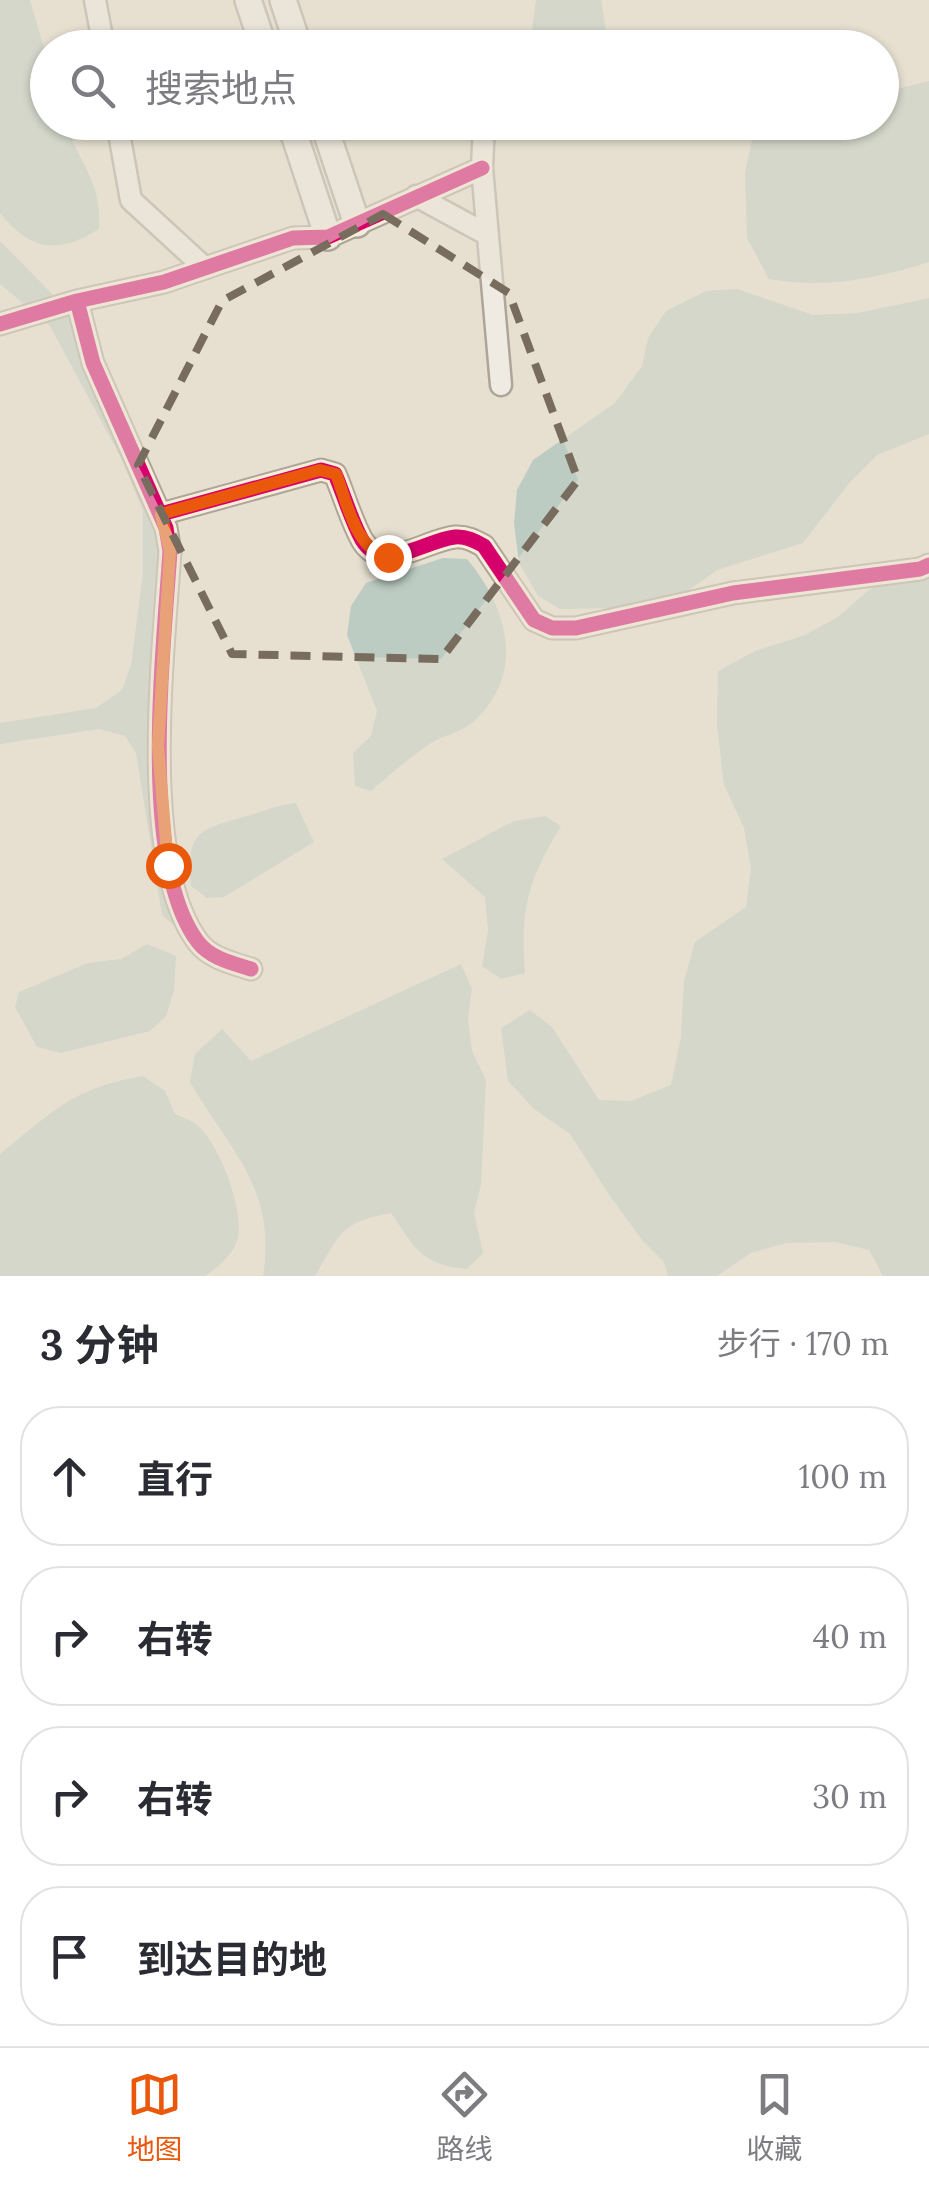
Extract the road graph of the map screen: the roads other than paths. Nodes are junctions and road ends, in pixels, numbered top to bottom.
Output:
1 (95, 0) edge
2 (248, 0) edge
3 (283, 0) edge
4 (101, 30) edge
5 (258, 30) edge
6 (292, 30) edge
7 (120, 140) edge
8 (296, 140) edge
9 (330, 140) edge
10 (483, 140) edge
11 (482, 168) junction
12 (416, 196) junction
13 (357, 224) junction
14 (488, 235) junction
15 (328, 237) junction
16 (205, 268) junction
17 (72, 303) junction
18 (0, 324) edge
19 (501, 385) dead end
20 (161, 514) junction
21 (929, 565) edge
22 (251, 970) dead end

1 - 4 street
2 - 5 street
3 - 6 street
7 - 16 street
8 - 15 street
9 - 13 street
10 - 11 street
11 - 12 street
11 - 14 street
12 - 13 street
12 - 14 street
13 - 15 street
14 - 19 street
15 - 16 street
16 - 17 street
17 - 18 street
17 - 20 street
20 - 21 street
20 - 22 street

